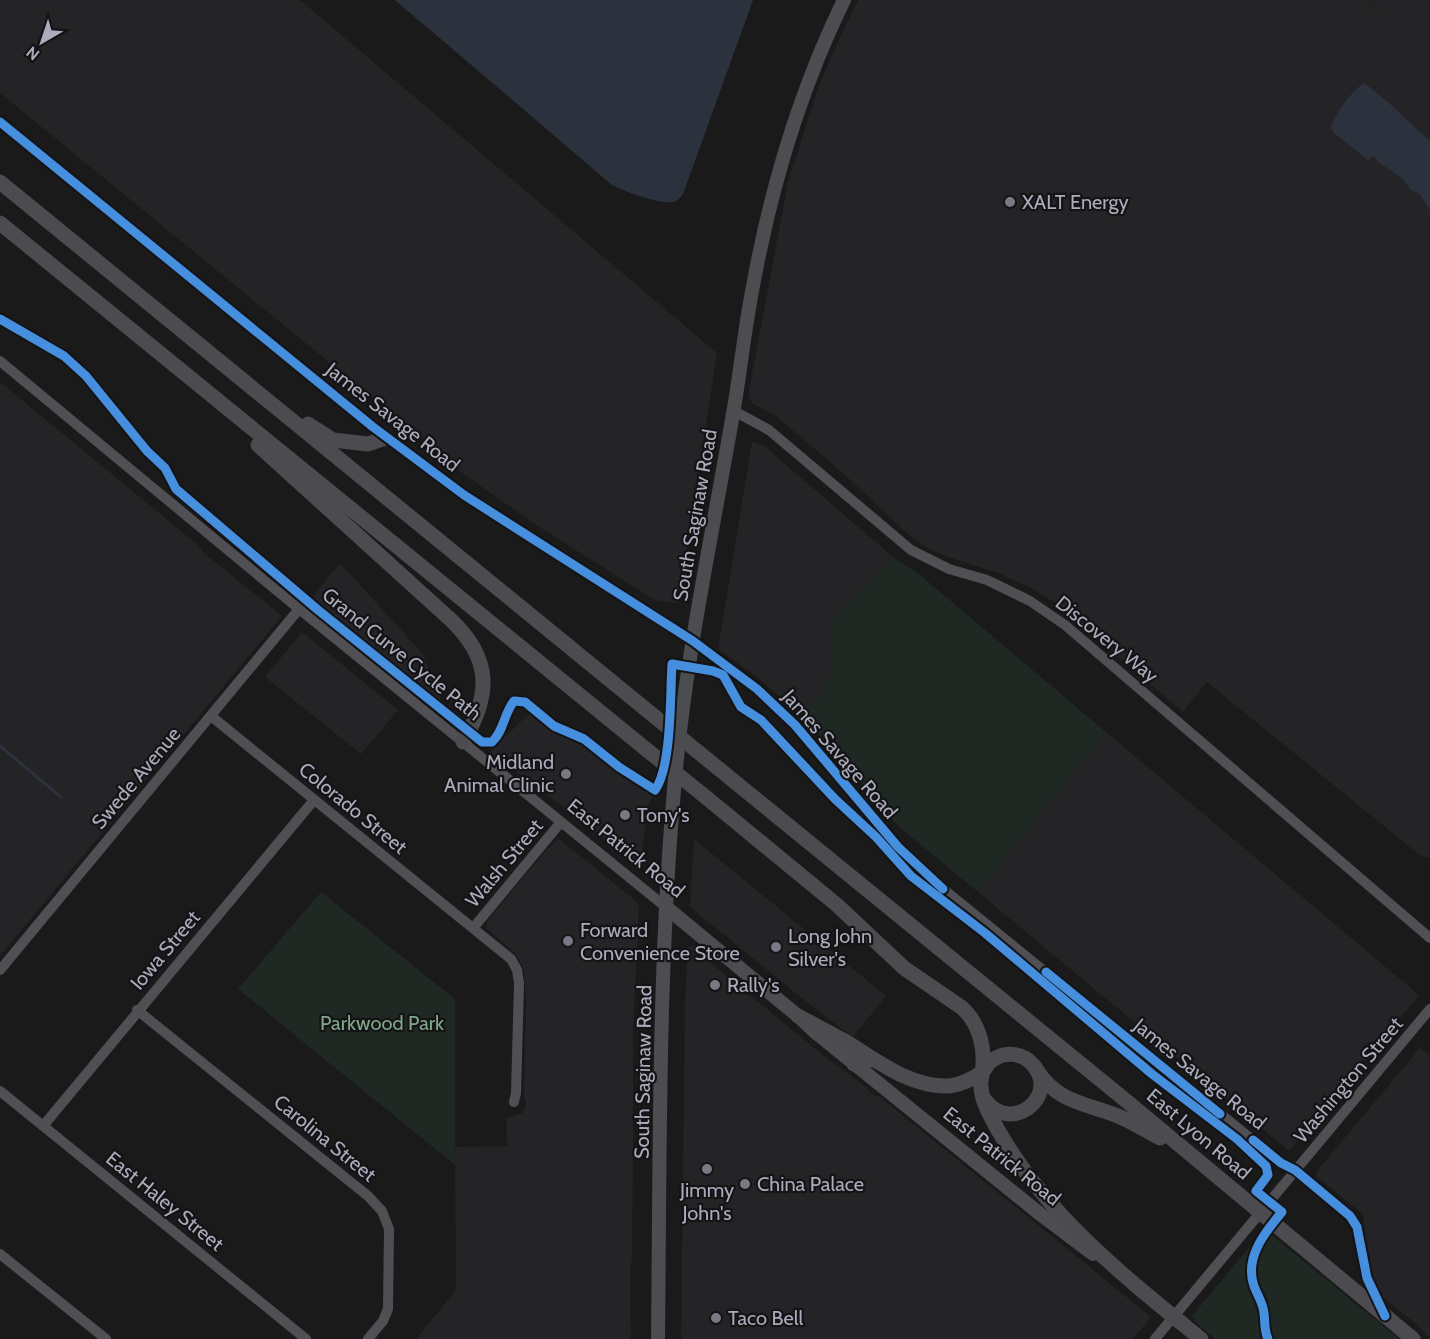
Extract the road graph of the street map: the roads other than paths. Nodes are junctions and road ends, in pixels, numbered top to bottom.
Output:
1 (844, 0) edge
2 (0, 122) edge
3 (0, 182) edge
4 (0, 223) edge
5 (141, 337) junction
6 (0, 361) edge
7 (255, 392) junction
8 (734, 411) junction
9 (386, 438) junction
10 (299, 609) junction
11 (693, 641) junction
12 (211, 716) junction
13 (463, 742) junction
14 (314, 800) junction
15 (561, 822) junction
16 (667, 908) junction
17 (474, 927) junction
18 (1430, 938) edge
19 (0, 970) edge
20 (137, 1010) junction
21 (1430, 1010) edge
22 (798, 1016) junction
23 (874, 1060) junction
24 (854, 1064) junction
25 (1037, 1070) junction
26 (983, 1073) junction
27 (0, 1091) edge
28 (982, 1093) junction
29 (514, 1102) dead end
30 (43, 1126) junction
31 (1179, 1145) junction
32 (1295, 1170) junction
33 (1260, 1212) junction
34 (0, 1254) edge
35 (1133, 1284) junction
36 (1385, 1316) junction
37 (1173, 1317) junction
38 (106, 1339) edge
39 (306, 1339) edge
40 (368, 1339) edge
41 (658, 1339) edge
42 (1155, 1339) edge
43 (1201, 1339) edge
44 (1413, 1339) edge

1 - 8 main road, South Saginaw Road
2 - 9 street, James Savage Road
3 - 7 highway
4 - 5 highway
5 - 13 highway
5 - 26 highway, bridge
6 - 10 street, East Patrick Road
7 - 9 highway
7 - 31 highway, East Lyon Road, bridge
8 - 11 main road, South Saginaw Road
8 - 18 street, Discovery Way
9 - 11 street, James Savage Road
10 - 12 street, Swede Avenue
10 - 13 street, East Patrick Road
11 - 16 main road, South Saginaw Road
11 - 32 street, James Savage Road
12 - 14 street, Colorado Street
12 - 19 street, Swede Avenue
13 - 15 street, East Patrick Road
14 - 17 street, Colorado Street
14 - 20 street, Iowa Street
15 - 16 street, East Patrick Road
15 - 17 street, Walsh Street
16 - 22 main road, East Patrick Road
16 - 41 main road, South Saginaw Road
17 - 29 street, Colorado Street
20 - 30 street, Iowa Street
20 - 40 street, Carolina Street
21 - 32 street, Washington Street
22 - 23 highway
22 - 24 main road, East Patrick Road
23 - 24 highway
23 - 26 highway
24 - 35 main road, East Patrick Road
25 - 26 highway
25 - 28 highway
25 - 31 highway
26 - 28 highway
27 - 30 street, East Haley Street
28 - 35 highway
30 - 39 street, East Haley Street
31 - 33 highway, East Lyon Road
32 - 33 street, Washington Street
32 - 36 street, James Savage Road
33 - 36 highway, East Lyon Road
33 - 37 street, Washington Street
34 - 38 street
35 - 37 highway, East Patrick Road
36 - 44 highway, East Lyon Road
37 - 42 street, Washington Street
37 - 43 highway, East Patrick Road

